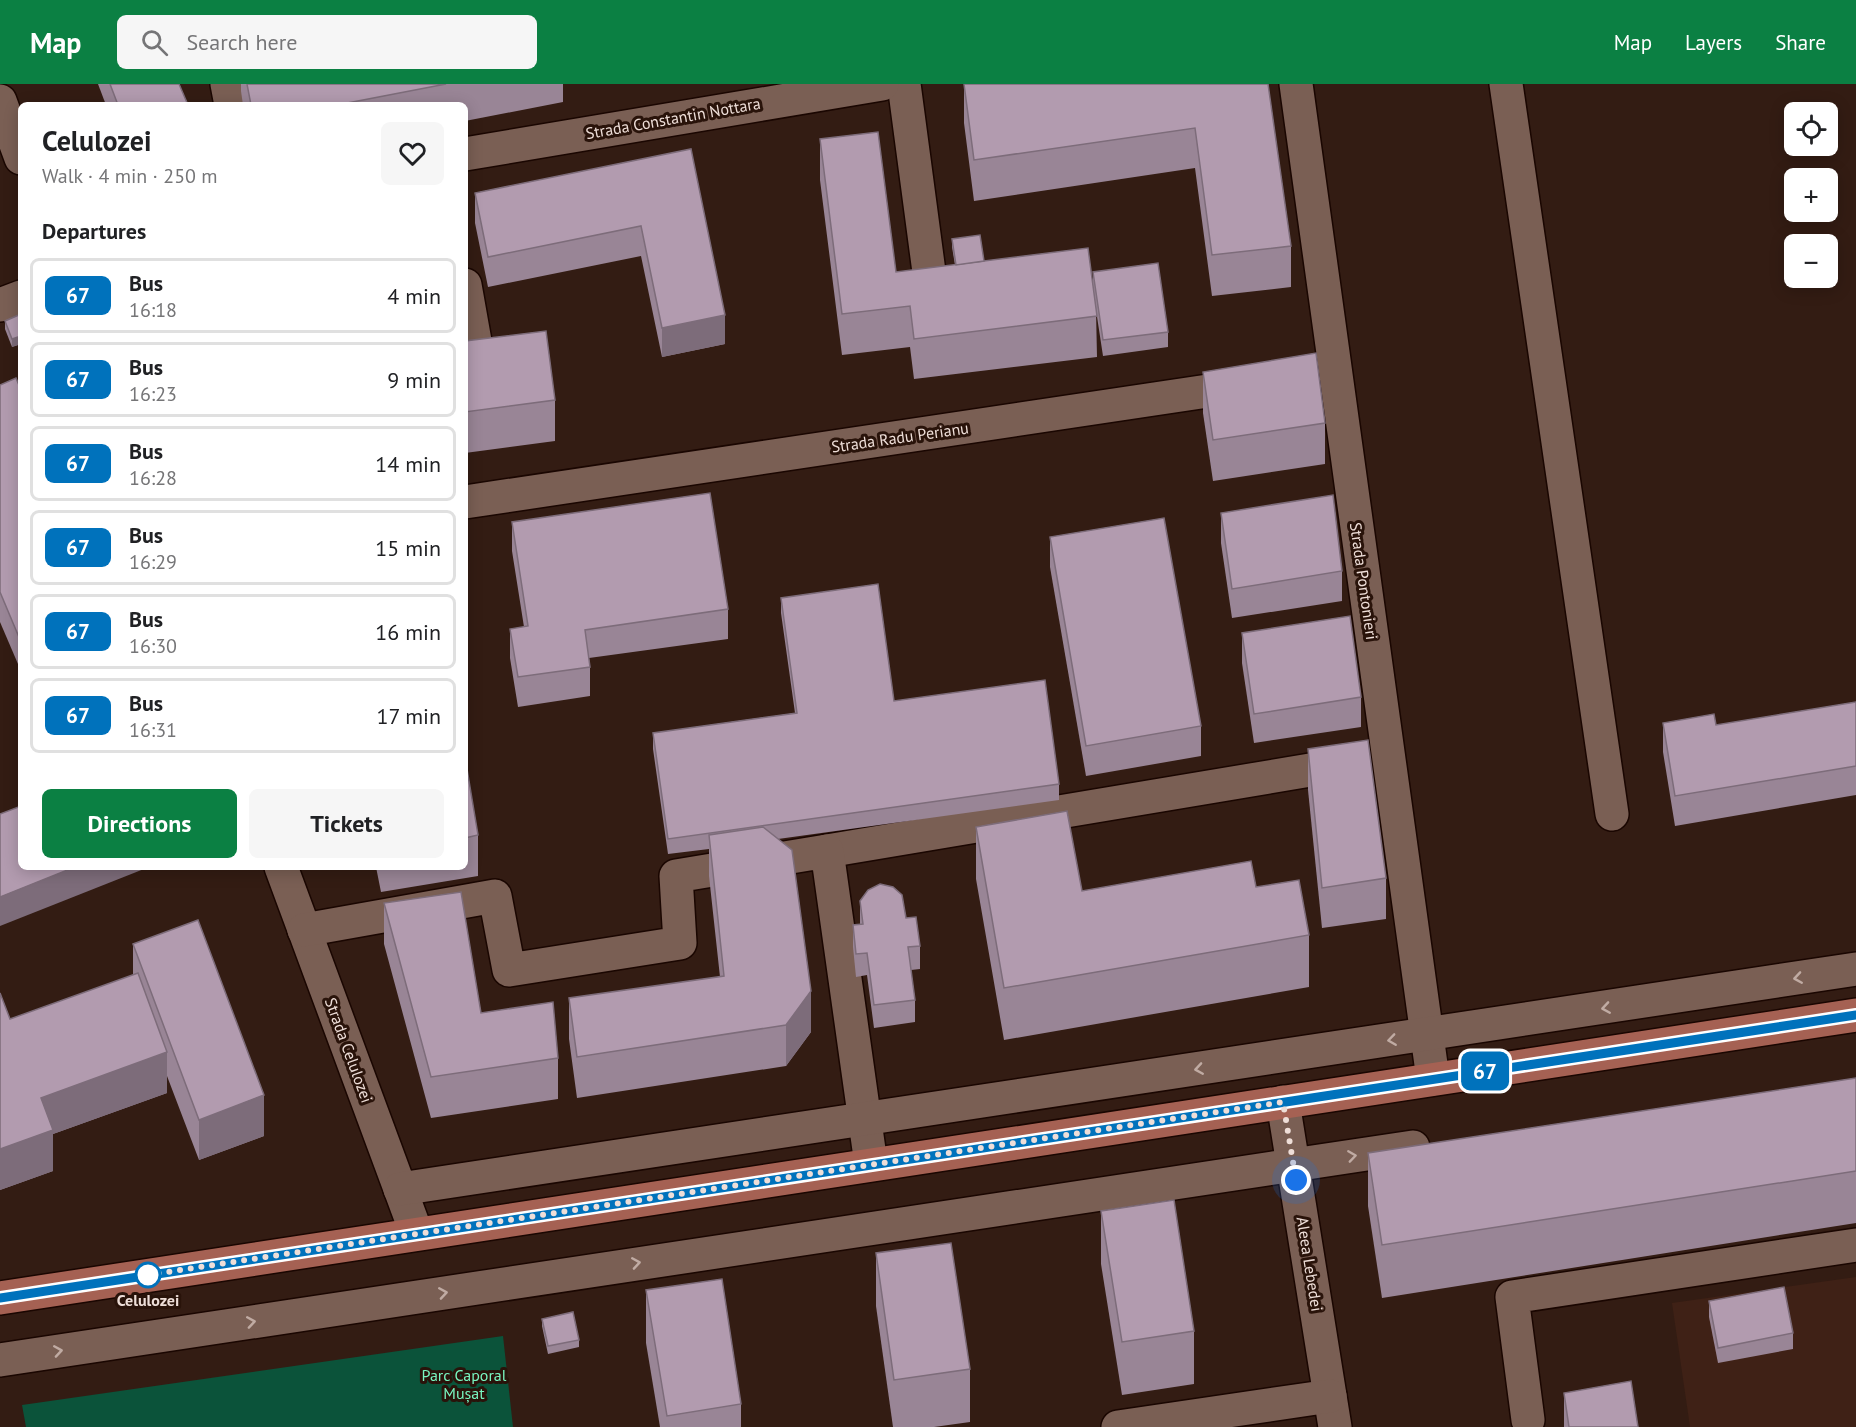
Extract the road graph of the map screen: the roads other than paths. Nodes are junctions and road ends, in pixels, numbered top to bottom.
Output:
1 (227, 84) edge
2 (882, 84) edge
3 (904, 84) edge
4 (1296, 84) edge
5 (1506, 84) edge
6 (725, 96) edge
7 (0, 101) edge
8 (230, 102) edge
9 (18, 150) edge
10 (468, 153) edge
11 (931, 287) edge
12 (18, 298) edge
13 (468, 302) edge
14 (0, 305) edge
15 (468, 348) edge
16 (1336, 372) junction
17 (468, 502) edge
18 (1388, 758) junction
19 (1612, 814) dead end
20 (827, 851) junction
21 (282, 870) edge
22 (304, 930) junction
23 (1856, 969) edge
24 (1856, 1015) edge
25 (1427, 1035) junction
26 (1433, 1079) junction
27 (1283, 1102) junction
28 (864, 1119) junction
29 (1444, 1143) edge
30 (871, 1164) junction
31 (1294, 1164) junction
32 (400, 1189) junction
33 (416, 1232) junction
34 (1856, 1245) edge
35 (0, 1298) edge
36 (0, 1360) edge
37 (1332, 1412) edge
38 (1528, 1420) dead end
39 (1118, 1427) edge

1 - 8 street
2 - 6 street, Strada Constantin Nottara
3 - 11 street
4 - 16 street, Strada Pontonieri
5 - 19 street
6 - 10 street, Strada Constantin Nottara
7 - 9 street
12 - 14 street
13 - 15 street
16 - 17 street, Strada Radu Perianu
16 - 18 street, Strada Pontonieri
18 - 20 street
18 - 25 street, Strada Pontonieri
20 - 22 street
20 - 28 street
21 - 22 street, Strada Celulozei
22 - 32 street, Strada Celulozei
23 -> 25 street
24 - 26 main road
25 - 26 street, Strada Pontonieri
25 -> 28 street
26 - 27 main road
27 - 30 main road
27 - 31 street, Aleea Lebedei
28 - 30 street
28 - 32 street
31 -> 29 street
30 - 33 main road
36 -> 31 street
31 - 37 street, Aleea Lebedei
32 - 33 street, Strada Celulozei
33 - 35 main road
34 - 38 street
37 - 39 street

